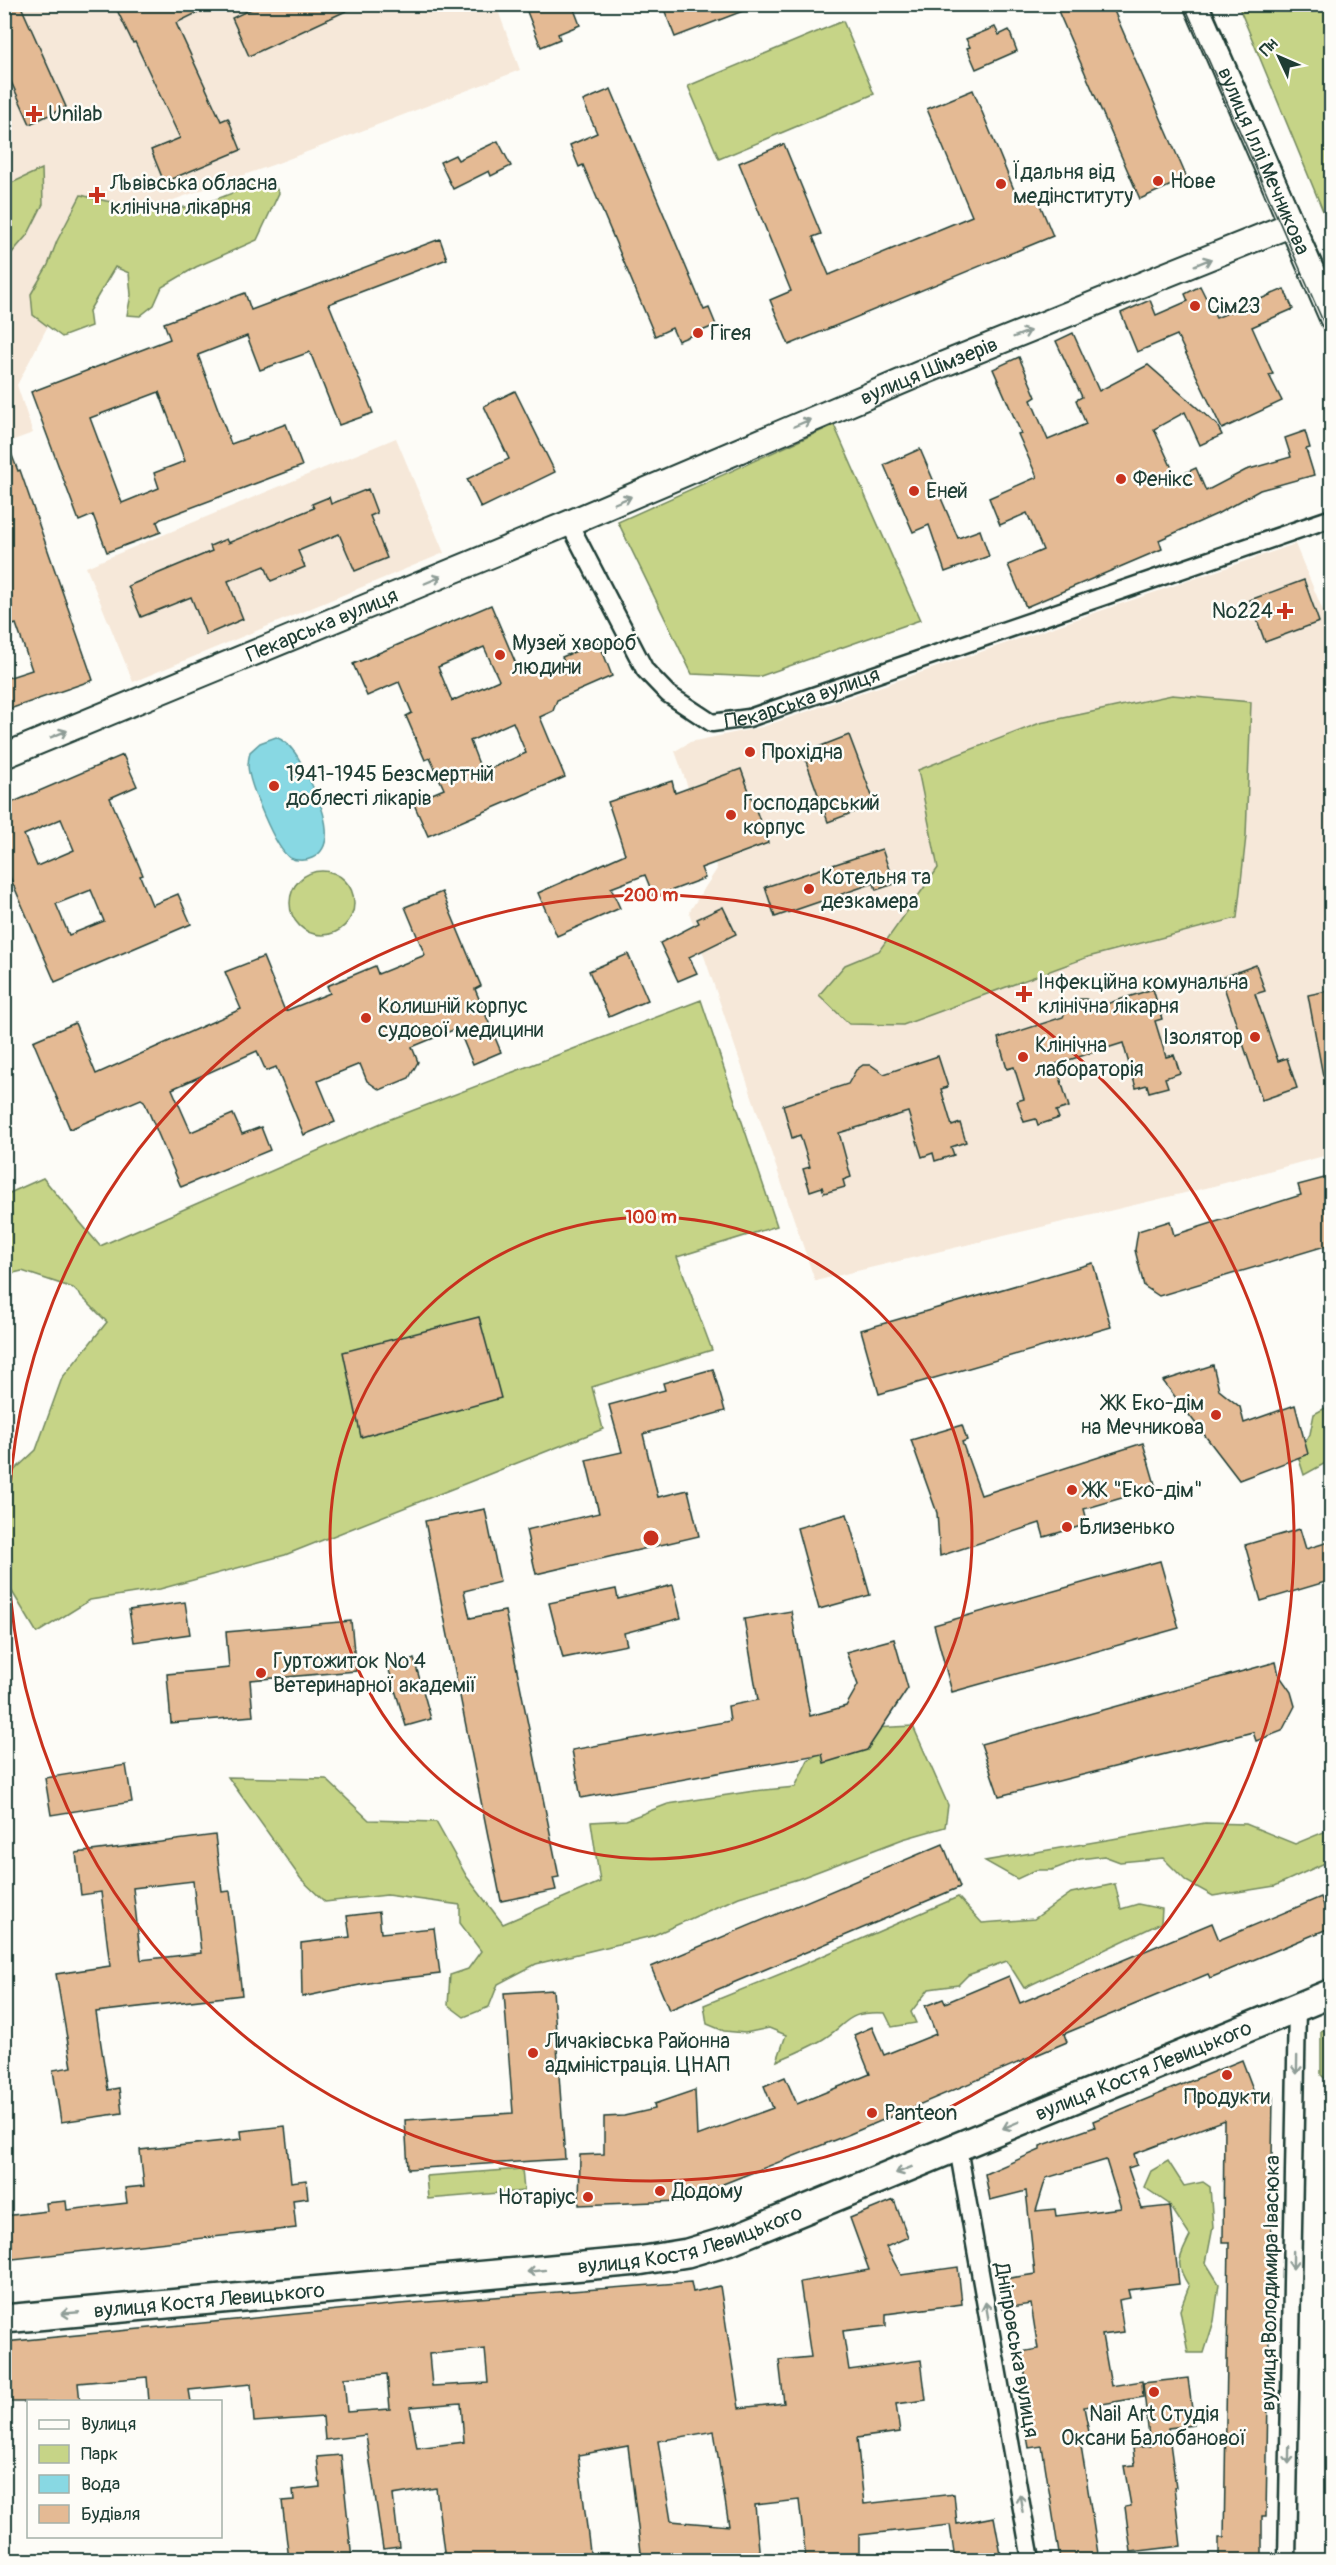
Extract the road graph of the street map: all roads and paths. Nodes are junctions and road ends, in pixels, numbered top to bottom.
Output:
1 (1196, 4) edge
2 (1290, 225) junction
3 (1332, 318) edge
4 (1332, 518) edge
5 (569, 523) junction
6 (4, 756) edge
7 (1332, 1993) edge
8 (1298, 2007) junction
9 (958, 2148) junction
10 (4, 2319) edge
11 (1031, 2560) edge
12 (1287, 2560) edge

1 - 2 street, вулиця Іллі Мечникова
2 - 3 street, вулиця Іллі Мечникова
5 -> 2 street, вулиця Шімзерів
4 - 5 street, Пекарська вулиця
6 -> 5 street, Пекарська вулиця
7 - 8 main road, вулиця Костя Левицького
8 -> 9 main road, вулиця Костя Левицького
8 -> 12 street, вулиця Володимира Івасюка
9 -> 10 main road, вулиця Костя Левицького
11 -> 9 street, Дніпровська вулиця

